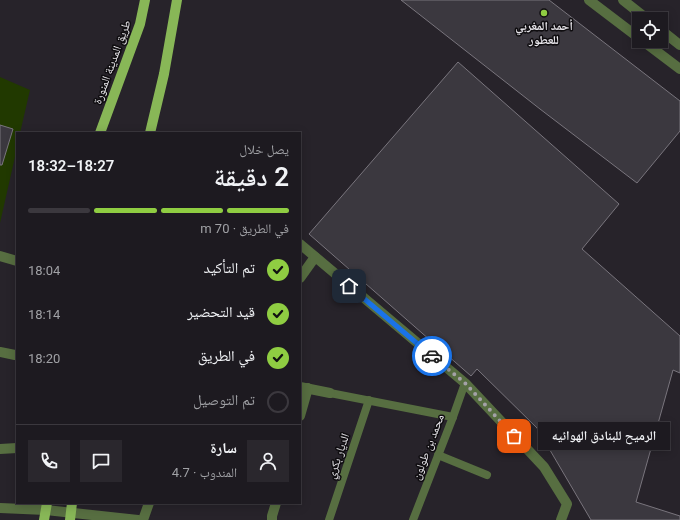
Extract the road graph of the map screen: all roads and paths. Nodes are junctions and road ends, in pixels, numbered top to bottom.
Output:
1 (145, 0) edge
2 (177, 0) edge
3 (590, 0) edge
4 (623, 0) edge
5 (638, 12) edge
6 (632, 33) edge
7 (668, 36) edge
8 (680, 45) edge
9 (652, 48) edge
10 (680, 69) edge
11 (100, 132) edge
12 (150, 132) edge
13 (301, 245) edge
14 (0, 256) edge
15 (315, 257) junction
16 (16, 261) edge
17 (301, 277) edge
18 (0, 352) edge
19 (15, 354) dead end
20 (465, 383) junction
21 (304, 387) edge
22 (330, 393) joint
23 (369, 400) junction
24 (301, 409) edge
25 (453, 417) junction
26 (16, 448) edge
27 (0, 449) edge
28 (438, 455) junction
29 (487, 475) dead end
30 (149, 504) edge
31 (276, 504) edge
32 (0, 508) edge
33 (46, 511) edge
34 (71, 512) edge
35 (138, 520) edge
36 (143, 520) edge
37 (272, 520) edge
38 (329, 520) edge
39 (413, 520) edge
40 (561, 520) edge

1 - 11 main road, طريق المدينة المنورة
2 - 12 main road
3 - 6 street
4 - 5 street
7 - 8 street
9 - 10 street
13 - 15 street
14 - 16 street
15 - 17 street
15 - 20 street
18 - 19 street
20 - 25 street, محمد بن طولون
20 - 40 street
21 - 22 street
21 - 24 street
22 - 23 street
23 - 25 street
23 - 38 street, الديار بكري
25 - 28 street, محمد بن طولون
26 - 27 street
28 - 29 street
28 - 39 street, محمد بن طولون
30 - 36 street
31 - 37 street
32 - 33 street
33 - 34 street
34 - 35 street

